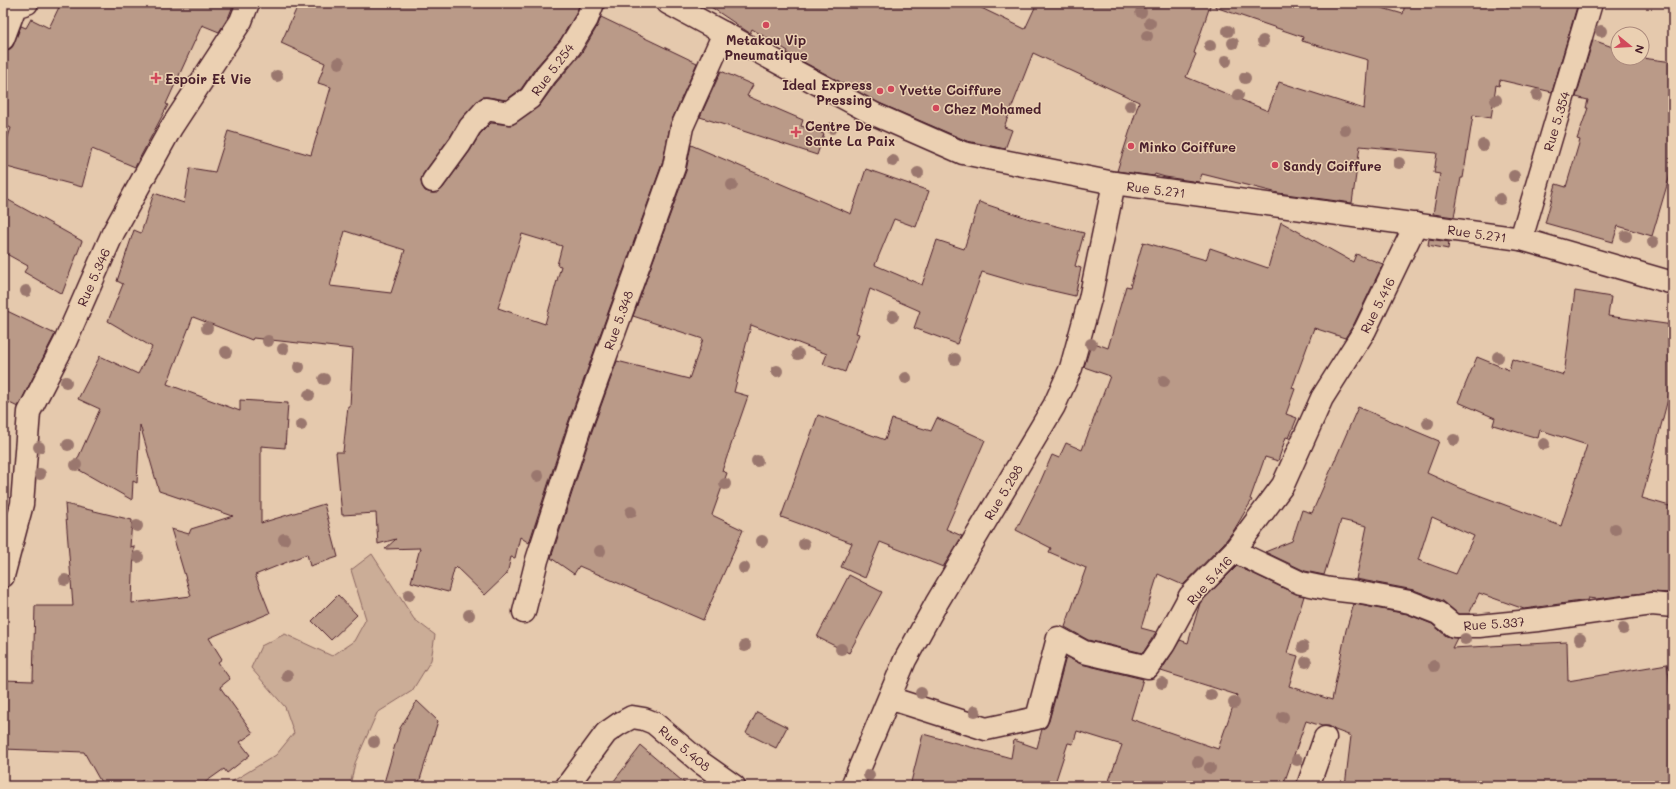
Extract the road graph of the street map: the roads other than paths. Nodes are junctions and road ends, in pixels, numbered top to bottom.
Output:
1 (27, 3) edge
2 (248, 3) edge
3 (593, 3) edge
4 (668, 3) edge
5 (1591, 3) edge
6 (724, 33) junction
7 (3, 39) edge
8 (433, 181) dead end
9 (1114, 183) junction
10 (1416, 224) junction
11 (1521, 239) junction
12 (1673, 283) edge
13 (1234, 551) junction
14 (3, 576) edge
15 (1673, 606) edge
16 (524, 612) dead end
17 (889, 698) junction
18 (1324, 738) dead end
19 (566, 786) edge
20 (734, 786) edge
21 (852, 786) edge
22 (1308, 786) edge

1 - 7 street
2 - 14 street, Rue 5.346
3 - 8 street, Rue 5.254
4 - 6 street, Rue 5.271
5 - 11 street, Rue 5.354
6 - 9 street, Rue 5.271
6 - 16 street, Rue 5.348
9 - 10 street, Rue 5.271
9 - 17 street, Rue 5.298
10 - 11 street, Rue 5.271
10 - 13 street, Rue 5.416
11 - 12 street, Rue 5.271
13 - 15 street, Rue 5.337
13 - 17 street, Rue 5.416
17 - 21 street, Rue 5.298
18 - 22 street
19 - 20 street, Rue 5.408

